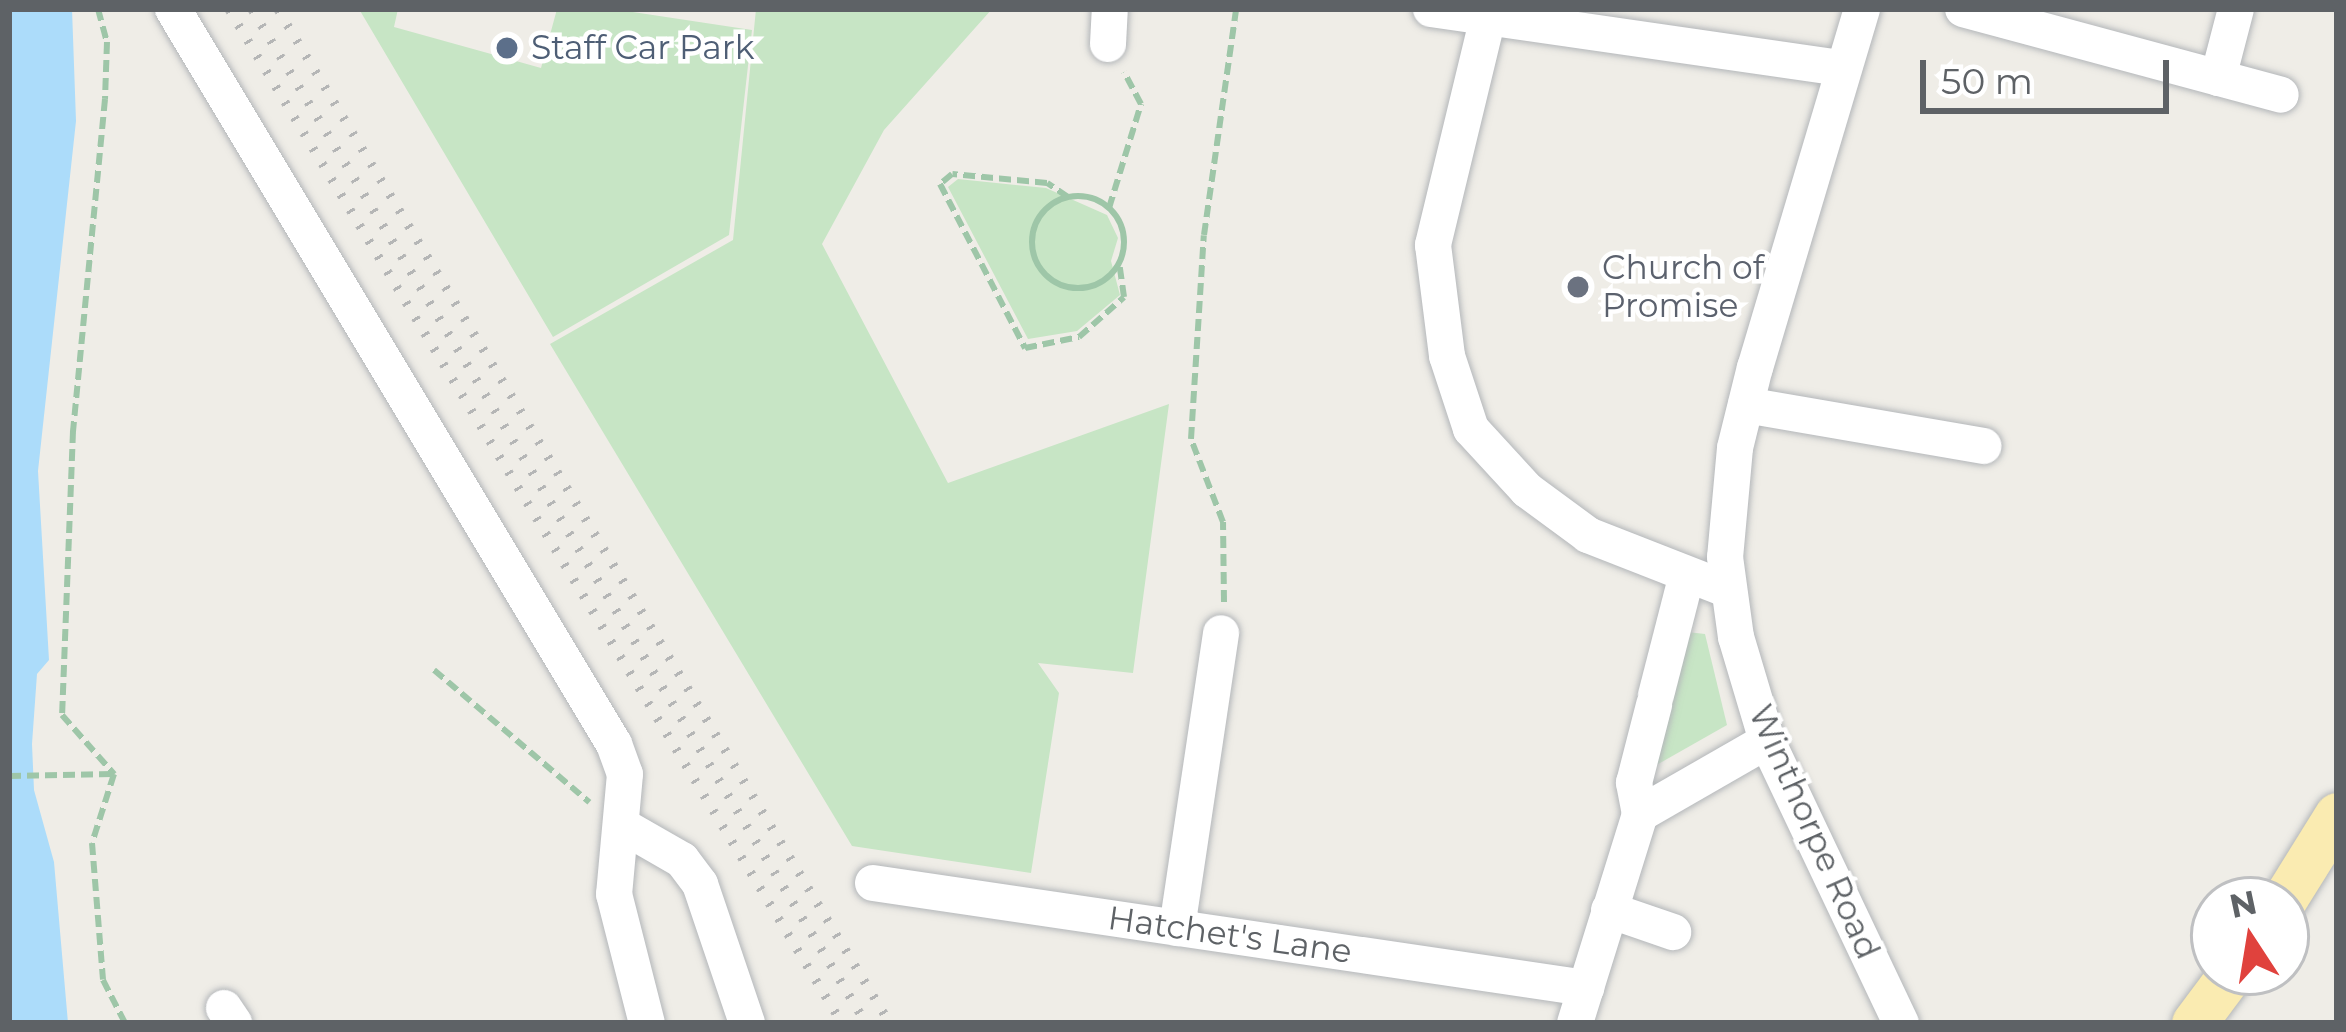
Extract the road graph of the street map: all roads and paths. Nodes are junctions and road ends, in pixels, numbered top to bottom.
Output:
1 (98, 9) edge
2 (173, 9) edge
3 (1237, 9) edge
4 (1431, 9) edge
5 (1862, 9) edge
6 (1963, 9) edge
7 (2236, 9) edge
8 (1489, 13) edge
9 (1109, 26) edge
10 (1842, 68) junction
11 (2218, 78) junction
12 (2281, 94) dead end
13 (1067, 197) junction
14 (1109, 208) junction
15 (1119, 262) junction
16 (1746, 405) junction
17 (1983, 446) dead end
18 (1686, 578) junction
19 (1728, 590) junction
20 (1221, 633) joint
21 (434, 670) dead end
22 (1767, 741) junction
23 (115, 774) junction
24 (9, 776) edge
25 (1640, 814) junction
26 (2337, 815) edge
27 (621, 826) junction
28 (2299, 876) edge
29 (873, 883) dead end
30 (1609, 910) junction
31 (1177, 928) junction
32 (1673, 932) dead end
33 (2214, 996) edge
34 (1581, 1006) edge
35 (125, 1023) edge
36 (646, 1023) edge
37 (747, 1023) edge
38 (1901, 1023) edge
39 (2194, 1023) edge

1 - 23 path
2 - 27 street
3 - 20 path
4 - 8 street
5 - 10 street, Winthorpe Road
6 - 11 street
7 - 11 street
8 - 10 street
8 - 18 street
9 - 14 path
10 - 16 street, Winthorpe Road
11 - 12 street
13 - 14 path
13 - 15 path
13 - 15 path
14 - 15 path
16 - 17 street
16 - 19 street, Winthorpe Road
18 - 19 street
18 - 25 street, Hatchet's Lane
19 - 22 street, Winthorpe Road
20 - 31 street
21 - 27 path
22 - 25 street
22 - 38 street, Winthorpe Road
23 - 24 path
23 - 35 path
25 - 30 street, Hatchet's Lane
26 - 28 main road
27 - 36 street
27 - 37 street
29 - 31 street, Hatchet's Lane
30 - 32 street
30 - 34 street, Hatchet's Lane
31 - 34 street, Hatchet's Lane
33 - 39 main road

